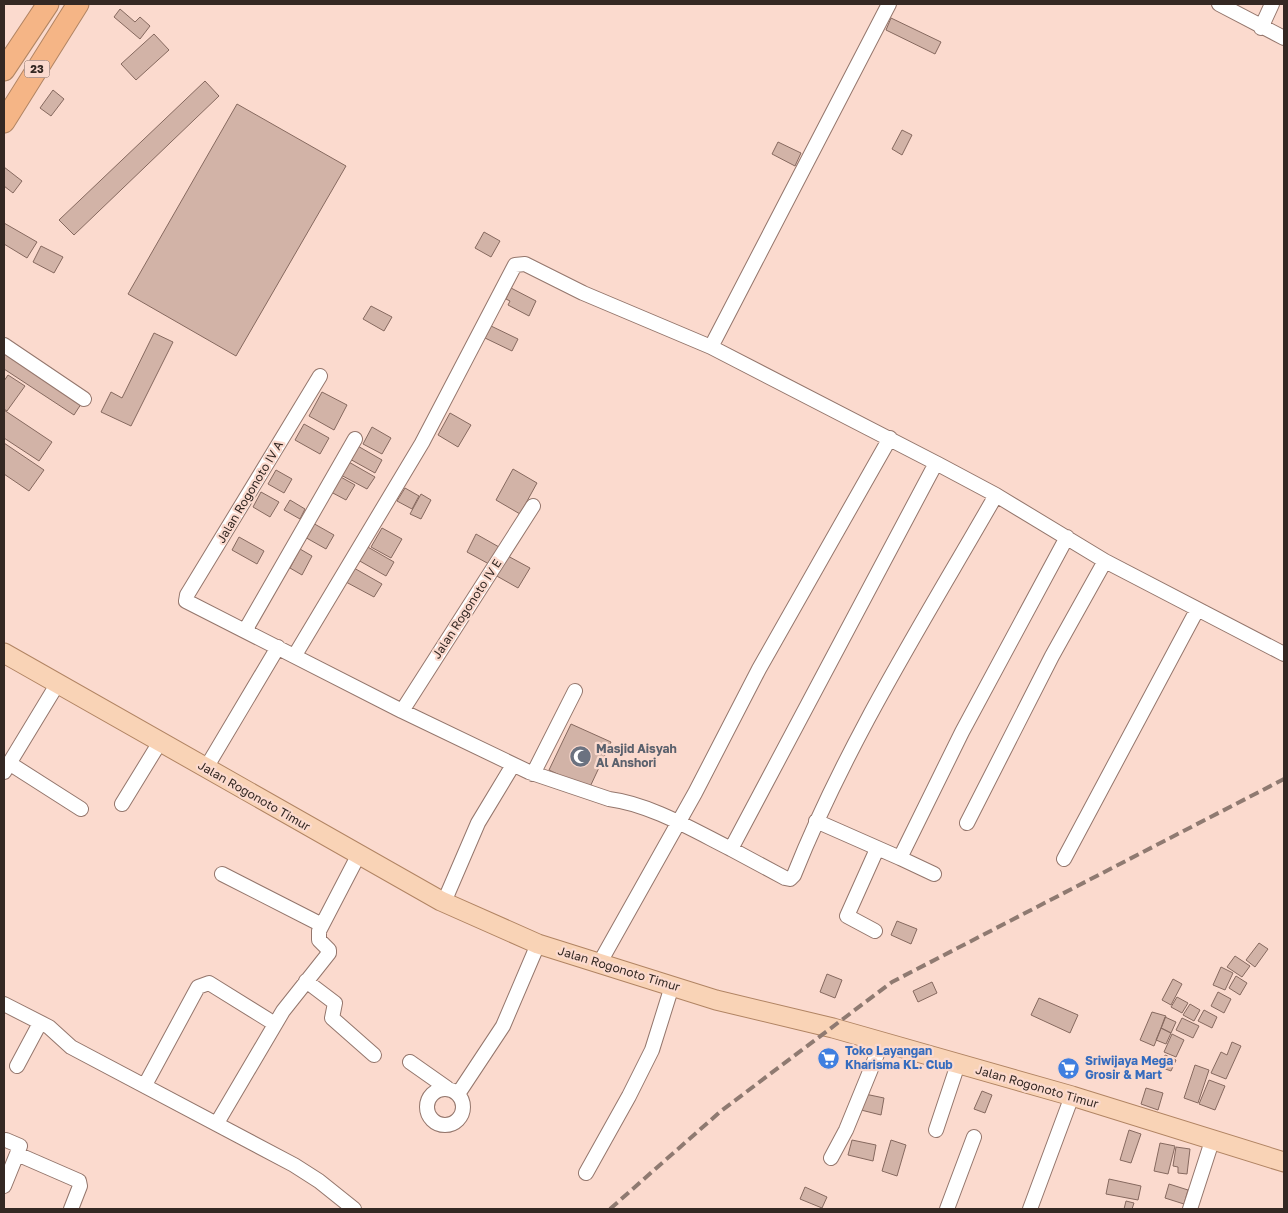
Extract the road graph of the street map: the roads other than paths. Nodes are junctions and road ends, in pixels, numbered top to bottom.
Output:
1 (49, 4) edge
2 (889, 4) edge
3 (1220, 4) edge
4 (1272, 4) edge
5 (74, 10) edge
6 (1261, 28) junction
7 (1284, 38) edge
8 (4, 70) edge
9 (4, 122) edge
10 (4, 345) edge
11 (711, 347) junction
12 (320, 376) dead end
13 (84, 399) dead end
14 (890, 438) junction
15 (355, 440) dead end
16 (936, 463) junction
17 (996, 495) junction
18 (533, 506) dead end
19 (1067, 537) junction
20 (1106, 561) junction
21 (1197, 610) junction
22 (246, 630) junction
23 (278, 646) junction
24 (4, 653) edge
25 (1284, 654) edge
26 (295, 655) junction
27 (58, 683) junction
28 (575, 691) dead end
29 (402, 711) junction
30 (160, 742) junction
31 (513, 764) junction
32 (6, 768) edge
33 (206, 768) junction
34 (533, 774) junction
35 (122, 804) dead end
36 (81, 809) dead end
37 (816, 821) junction
38 (677, 822) junction
39 (967, 823) dead end
40 (732, 849) junction
41 (877, 849) junction
42 (358, 856) junction
43 (900, 858) junction
44 (1064, 859) dead end
45 (222, 874) dead end
46 (934, 874) dead end
47 (444, 902) junction
48 (322, 926) junction
49 (875, 931) dead end
50 (538, 944) junction
51 (599, 964) junction
52 (306, 981) junction
53 (672, 986) junction
54 (4, 1004) edge
55 (40, 1023) junction
56 (276, 1024) junction
57 (882, 1042) junction
58 (374, 1055) dead end
59 (410, 1062) dead end
60 (958, 1064) junction
61 (17, 1066) dead end
62 (145, 1085) junction
63 (1072, 1096) junction
64 (216, 1123) junction
65 (936, 1130) dead end
66 (974, 1137) dead end
67 (1213, 1138) junction
68 (6, 1140) dead end
69 (17, 1154) junction
70 (831, 1158) dead end
71 (1284, 1162) edge
72 (586, 1173) dead end
73 (4, 1186) edge
74 (71, 1209) edge
75 (354, 1209) edge
76 (947, 1209) edge
77 (1030, 1209) edge
78 (1190, 1209) edge

1 - 5 street
1 - 8 highway, 23
2 - 11 street
3 - 6 street
4 - 6 street
5 - 9 highway, 23
6 - 7 street
10 - 13 street
11 - 14 street
11 - 26 street
12 - 22 street, Jalan Rogonoto IV A
14 - 16 street
14 - 38 street
15 - 22 street
16 - 17 street
16 - 40 street
17 - 19 street
17 - 37 street
18 - 29 street, Jalan Rogonoto IV E
19 - 20 street
19 - 43 street
20 - 21 street
20 - 39 street
21 - 25 street
21 - 44 street
22 - 23 street
23 - 26 street
23 - 33 street
24 - 27 main road, Jalan Rogonoto Timur
26 - 29 street
27 - 30 main road, Jalan Rogonoto Timur
27 - 32 street
28 - 34 street
29 - 31 street
30 - 33 main road, Jalan Rogonoto Timur
30 - 35 street
31 - 34 street
31 - 47 street
32 - 36 street
33 - 42 main road, Jalan Rogonoto Timur
34 - 38 street
37 - 40 street
37 - 41 street
38 - 40 street
38 - 51 street
41 - 43 street
41 - 49 street
42 - 47 main road, Jalan Rogonoto Timur
42 - 48 street
43 - 46 street
45 - 48 street
47 - 50 main road, Jalan Rogonoto Timur
48 - 52 street
50 - 51 main road, Jalan Rogonoto Timur
50 - 59 street
51 - 53 main road, Jalan Rogonoto Timur
52 - 56 street
52 - 58 street
53 - 57 main road, Jalan Rogonoto Timur
53 - 72 street
54 - 55 street
55 - 61 street
55 - 62 street
56 - 62 street
56 - 64 street
57 - 60 main road, Jalan Rogonoto Timur
57 - 70 street
60 - 63 main road, Jalan Rogonoto Timur
60 - 65 street
62 - 64 street
63 - 67 main road, Jalan Rogonoto Timur
63 - 77 street
64 - 75 street
66 - 76 street
67 - 71 main road, Jalan Rogonoto Timur
67 - 78 street
68 - 69 street
69 - 73 street
69 - 74 street

